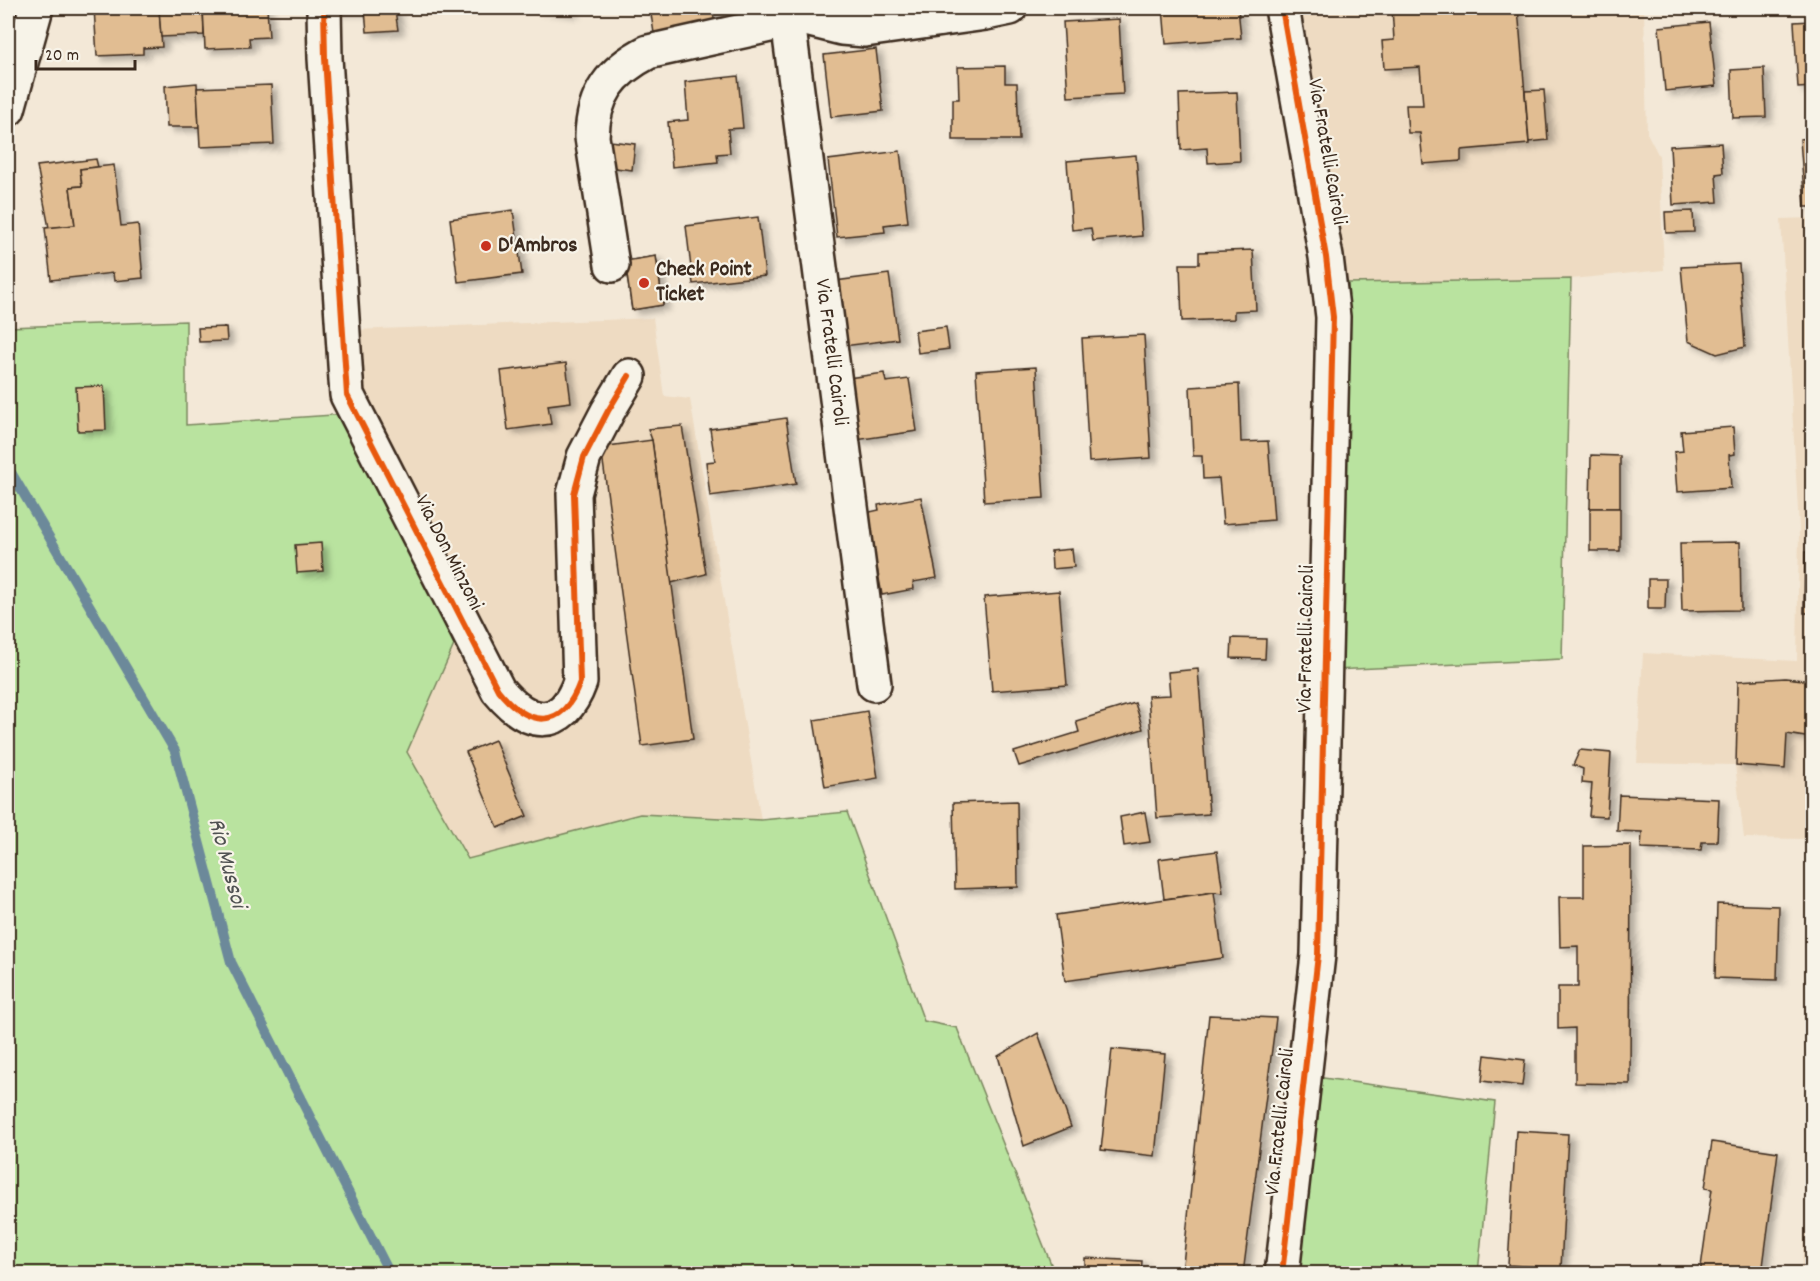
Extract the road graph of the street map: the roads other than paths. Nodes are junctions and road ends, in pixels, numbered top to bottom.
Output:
1 (36, 8) edge
2 (324, 8) edge
3 (1010, 8) edge
4 (1282, 8) edge
5 (788, 21) junction
6 (8, 109) edge
7 (612, 265) dead end
8 (629, 376) dead end
9 (874, 684) dead end
10 (1282, 1274) edge

1 - 6 street
2 - 8 street, Via Don Minzoni
3 - 5 street
4 - 10 street, Via Fratelli Cairoli
5 - 7 street
5 - 9 street, Via Fratelli Cairoli

